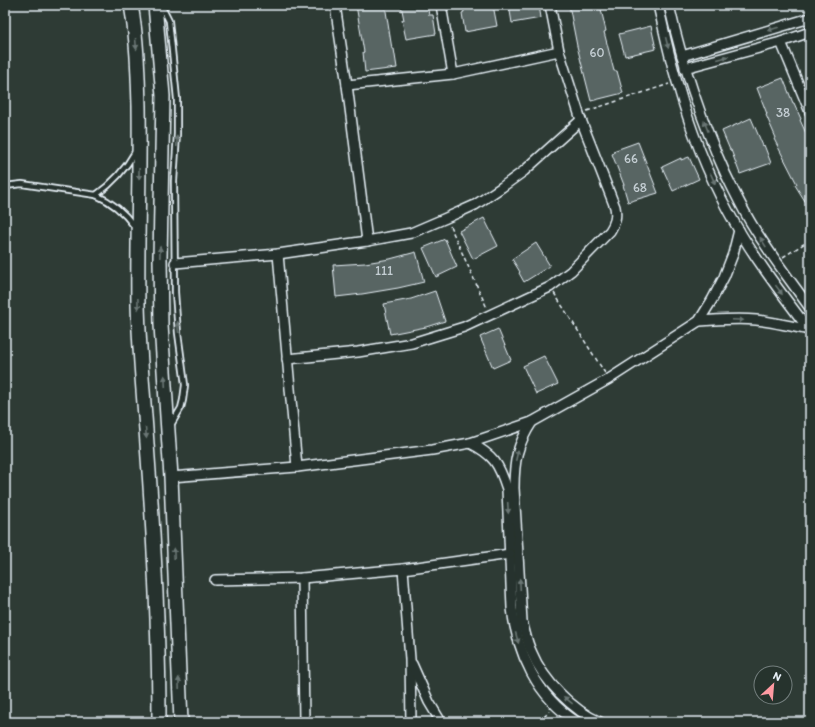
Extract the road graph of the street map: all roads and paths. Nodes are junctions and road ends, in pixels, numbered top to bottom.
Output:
1 (131, 5) edge
2 (155, 5) edge
3 (160, 5) edge
4 (335, 5) edge
5 (441, 5) edge
6 (550, 5) edge
7 (658, 5) edge
8 (669, 5) edge
9 (810, 18) edge
10 (810, 32) edge
11 (781, 42) junction
12 (559, 52) junction
13 (682, 56) junction
14 (685, 68) junction
15 (453, 74) junction
16 (677, 82) junction
17 (347, 85) junction
18 (810, 112) edge
19 (580, 116) junction
20 (140, 141) junction
21 (720, 160) junction
22 (707, 166) junction
23 (5, 186) edge
24 (96, 194) junction
25 (446, 218) junction
26 (739, 230) junction
27 (139, 233) junction
28 (810, 240) edge
29 (367, 241) junction
30 (278, 254) junction
31 (776, 262) junction
32 (174, 263) junction
33 (550, 287) junction
34 (810, 308) edge
35 (490, 315) junction
36 (699, 321) junction
37 (809, 330) edge
38 (287, 359) junction
39 (609, 379) junction
40 (532, 422) junction
41 (168, 432) junction
42 (470, 443) junction
43 (297, 467) junction
44 (171, 477) junction
45 (511, 489) junction
46 (510, 554) junction
47 (403, 569) junction
48 (302, 578) junction
49 (215, 580) dead end
50 (410, 659) junction
51 (556, 705) junction
52 (159, 722) edge
53 (181, 722) edge
54 (304, 722) edge
55 (411, 722) edge
56 (441, 722) edge
57 (539, 722) edge
58 (577, 722) edge
59 (600, 722) edge

1 -> 20 street
41 -> 2 street
32 -> 3 lane
4 - 17 street
5 - 15 street
6 - 12 street
7 -> 16 street
8 - 13 street
9 -> 13 street
10 - 11 street
14 -> 11 street
11 - 18 street
12 - 15 street
12 - 19 street
13 - 14 street
21 -> 14 street
15 - 17 street
16 - 19 path
16 - 22 street
17 - 29 street
19 - 25 street
19 - 33 street
20 - 24 lane
20 -> 27 street
21 - 22 street
31 -> 21 street
22 -> 26 street
23 - 24 lane
24 - 27 lane
25 - 29 street
25 - 35 path
26 - 36 street
26 -> 37 street
27 -> 52 street
28 - 31 path
29 - 30 street
30 - 32 street
30 - 38 street
31 - 34 street
41 -> 32 lane
33 - 35 street
33 - 39 path
35 - 38 street
36 -> 37 street
36 - 39 street
38 - 43 street
39 - 40 street
40 - 42 street
45 -> 40 street
41 - 44 street
42 - 43 street
42 - 45 street
43 - 44 street
53 -> 44 street
45 -> 46 street
59 -> 45 street
46 - 47 street
46 -> 51 street
47 - 48 street
47 - 50 street
48 - 49 street
48 - 54 street
50 - 55 street
50 - 56 street
51 - 57 path
51 - 58 street

